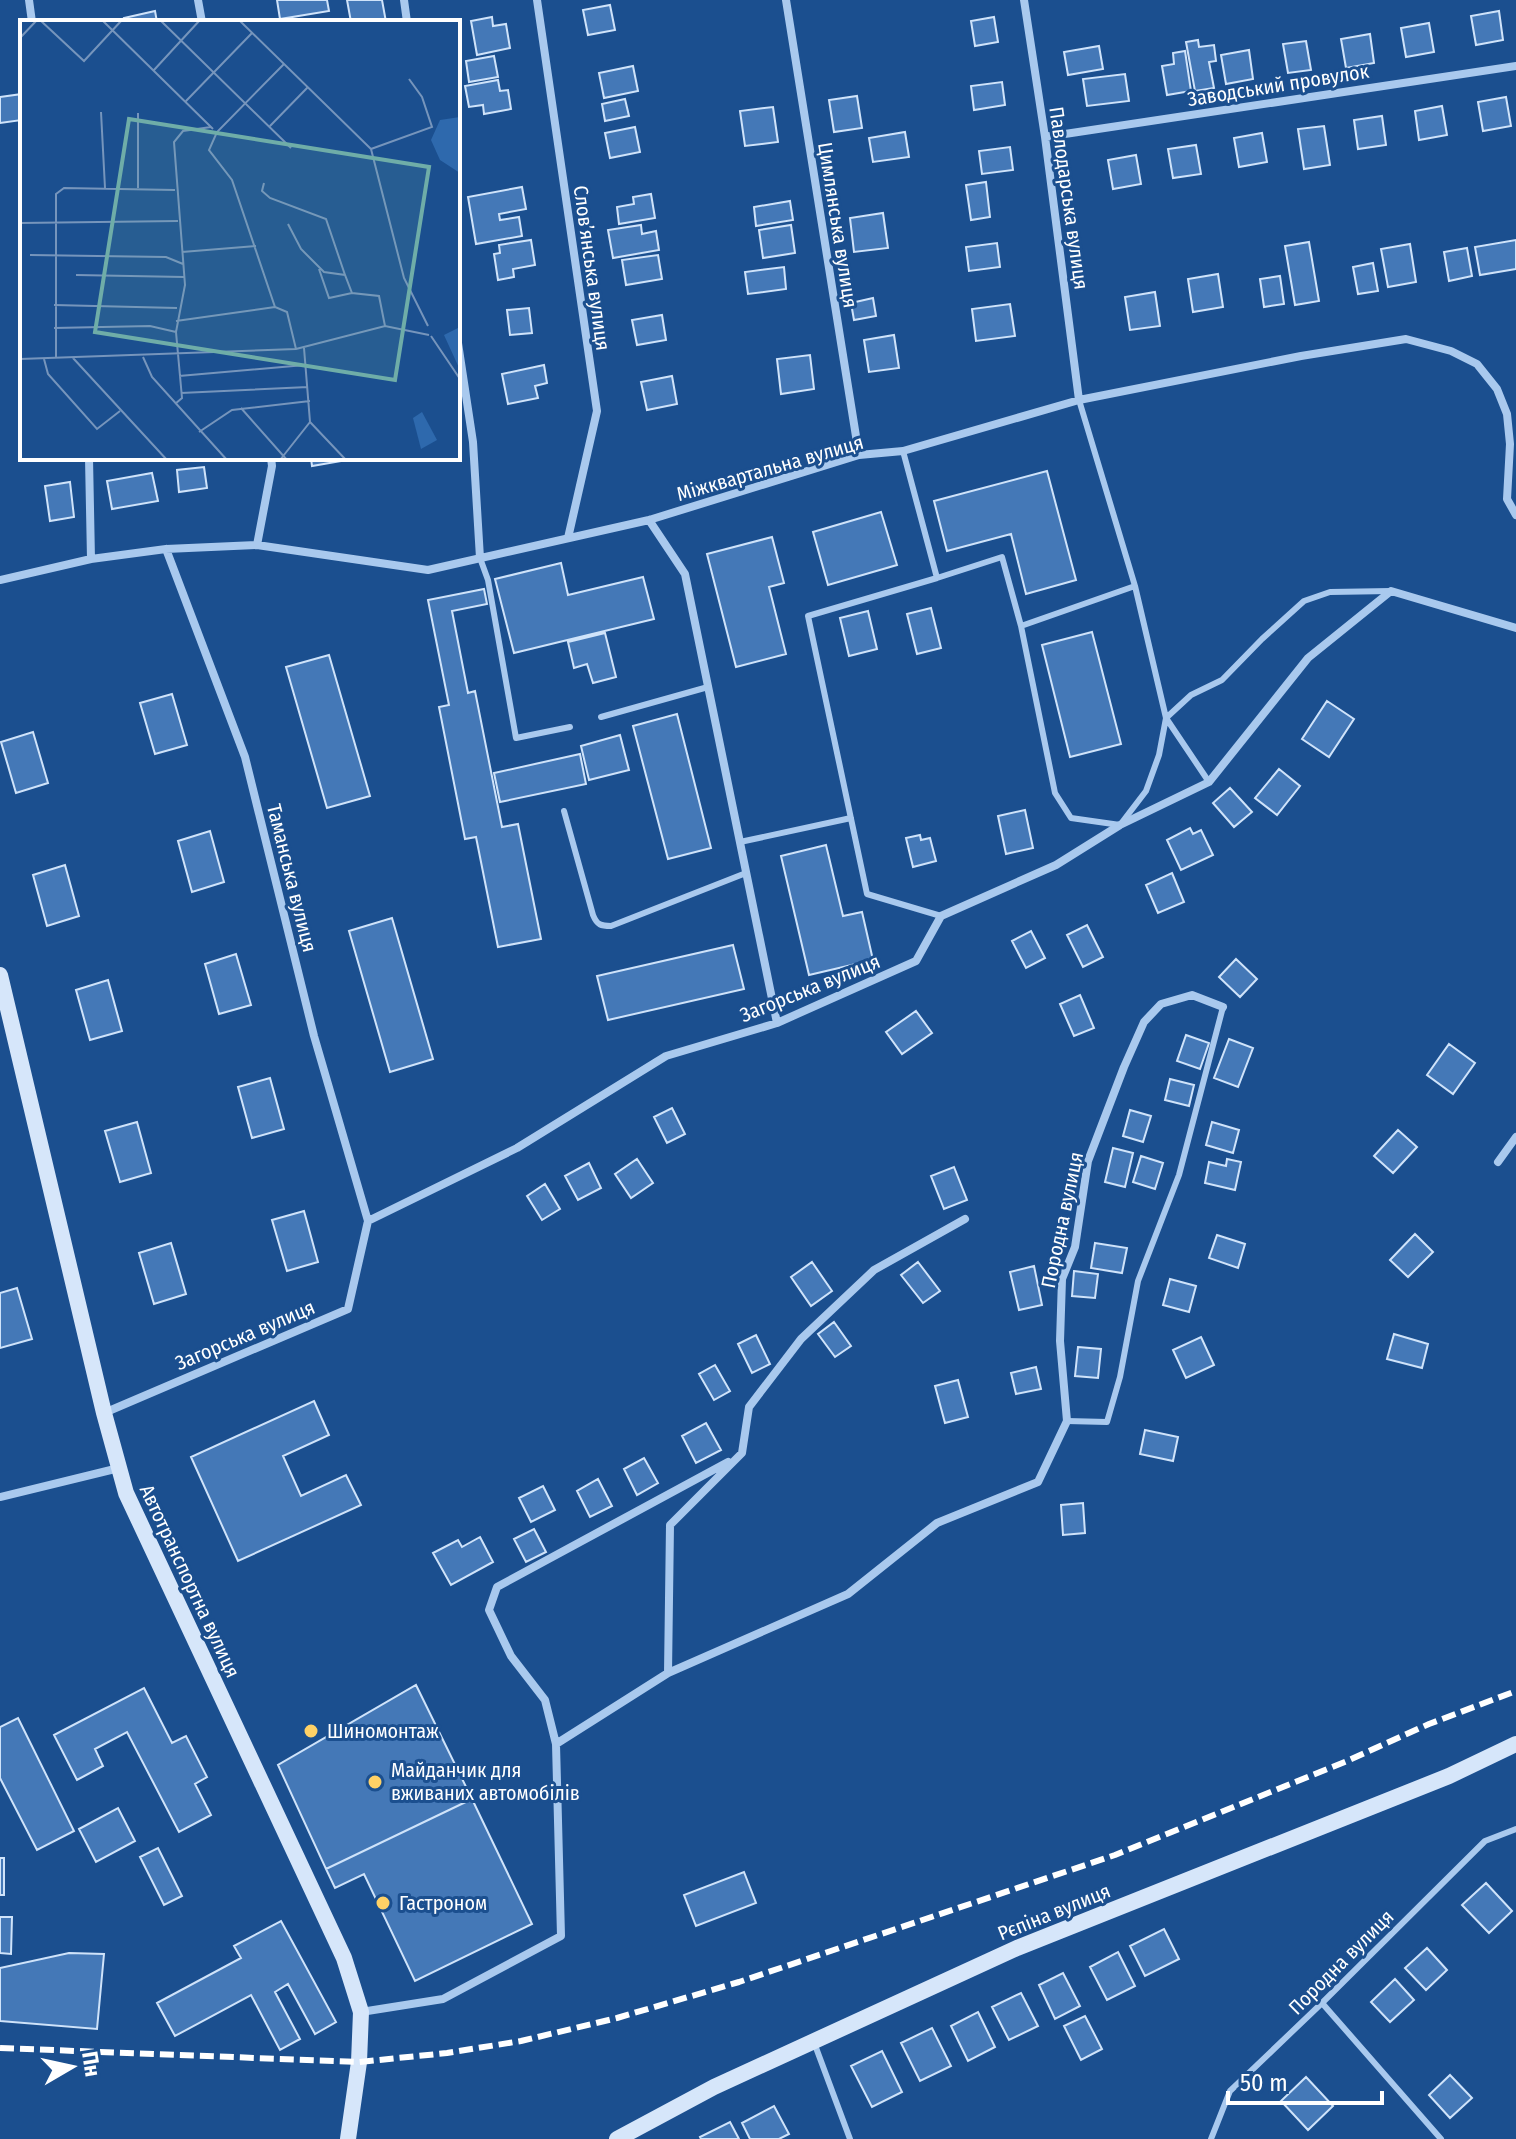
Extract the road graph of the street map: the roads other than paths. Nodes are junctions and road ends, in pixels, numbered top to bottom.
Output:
1 (29, 0) edge
2 (198, 0) edge
3 (404, 0) edge
4 (537, 0) edge
5 (786, 0) edge
6 (1024, 0) edge
7 (32, 20) edge
8 (202, 20) edge
9 (407, 20) edge
10 (1516, 66) edge
11 (1045, 137) junction
12 (460, 356) edge
13 (1079, 400) junction
14 (903, 451) junction
15 (859, 455) junction
16 (89, 460) edge
17 (271, 460) edge
18 (1516, 515) edge
19 (649, 520) junction
20 (568, 538) junction
21 (257, 545) junction
22 (166, 549) junction
23 (480, 558) junction
24 (91, 559) junction
25 (937, 578) junction
26 (0, 580) edge
27 (1135, 586) junction
28 (1391, 591) junction
29 (1021, 626) junction
30 (1516, 628) edge
31 (708, 687) junction
32 (601, 717) dead end
33 (1166, 718) junction
34 (570, 727) dead end
35 (1209, 782) junction
36 (564, 811) dead end
37 (851, 818) junction
38 (1120, 825) junction
39 (740, 842) junction
40 (746, 873) junction
41 (941, 916) junction
42 (0, 975) edge
43 (1223, 1007) joint
44 (777, 1023) junction
45 (1516, 1137) edge
46 (1498, 1162) dead end
47 (965, 1219) dead end
48 (368, 1221) junction
49 (104, 1413) junction
50 (1067, 1421) junction
51 (742, 1453) junction
52 (119, 1468) junction
53 (0, 1497) edge
54 (668, 1673) junction
55 (556, 1744) junction
56 (1516, 1744) edge
57 (1516, 1829) edge
58 (1322, 2003) junction
59 (361, 2012) junction
60 (814, 2041) junction
61 (348, 2139) edge
62 (617, 2139) edge
63 (850, 2139) edge
64 (1211, 2139) edge
65 (1441, 2139) edge

1 - 7 street
2 - 8 street
3 - 9 street
4 - 20 street, Слов’янська вулиця
5 - 15 street, Цимлянська вулиця
6 - 11 street, Павлодарська вулиця
10 - 11 street, Заводський провулок
11 - 13 street, Павлодарська вулиця
12 - 23 street
13 - 14 street, Міжквартальна вулиця
13 - 18 street, Міжквартальна вулиця
13 - 27 lane
14 - 15 street, Міжквартальна вулиця
14 - 25 lane
15 - 19 street, Міжквартальна вулиця
16 - 24 street
17 - 21 street
19 - 20 street, Міжквартальна вулиця
19 - 31 street
20 - 23 street, Міжквартальна вулиця
21 - 22 street, Міжквартальна вулиця
21 - 23 street, Міжквартальна вулиця
22 - 24 street, Міжквартальна вулиця
22 - 48 street, Таманська вулиця
23 - 34 lane
24 - 26 street, Міжквартальна вулиця
25 - 29 lane
25 - 37 lane
27 - 29 lane
27 - 33 lane
28 - 30 street
28 - 33 lane
28 - 35 street
29 - 38 lane
31 - 32 lane
31 - 39 street
33 - 35 lane
33 - 38 lane
35 - 38 street
36 - 40 lane
37 - 39 lane
37 - 41 lane
38 - 41 street
39 - 40 street
40 - 44 street
41 - 44 street, Загорська вулиця
42 - 49 main road, Автотранспортна вулиця
43 - 50 lane
43 - 50 street, Породна вулиця
44 - 48 street, Загорська вулиця
45 - 46 street
47 - 51 street
48 - 49 street, Загорська вулиця
49 - 52 main road, Автотранспортна вулиця
50 - 54 street
51 - 54 street
51 - 55 street
52 - 53 street
52 - 59 main road, Автотранспортна вулиця
54 - 55 street
55 - 59 street
56 - 60 main road, Рєпіна вулиця
57 - 58 lane, Породна вулиця
58 - 64 lane, Породна вулиця
58 - 65 lane
59 - 61 main road, Автотранспортна вулиця
60 - 62 main road, Рєпіна вулиця
60 - 63 lane

